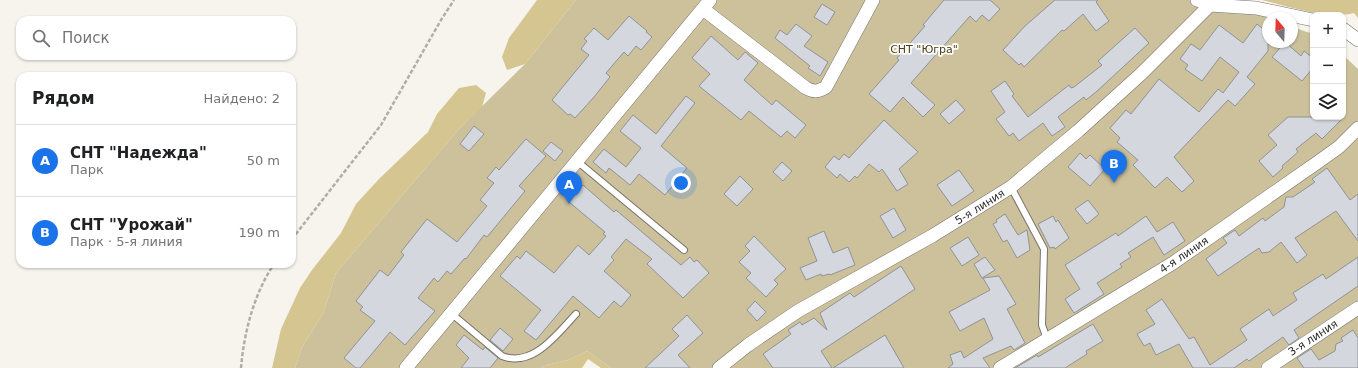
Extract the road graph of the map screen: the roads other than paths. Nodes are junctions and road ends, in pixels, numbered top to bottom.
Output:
1 (873, 0) edge
2 (1197, 0) edge
3 (707, 4) edge
4 (1210, 5) junction
5 (1310, 19) edge
6 (1346, 31) edge
7 (1358, 40) edge
8 (1358, 128) edge
9 (578, 162) junction
10 (1011, 187) junction
11 (684, 250) dead end
12 (1358, 308) edge
13 (452, 314) junction
14 (576, 314) dead end
15 (1047, 339) junction
16 (406, 368) edge
17 (719, 368) edge
18 (1000, 368) edge
19 (1268, 368) edge

1 - 3 street
2 - 4 street
3 - 9 street
4 - 5 street
4 - 10 street, 5-я линия
6 - 7 street
8 - 15 street, 4-я линия
9 - 11 lane
9 - 13 street
10 - 15 lane
10 - 17 street, 5-я линия
12 - 19 street, 3-я линия
13 - 14 lane
13 - 16 street
15 - 18 street, 4-я линия

